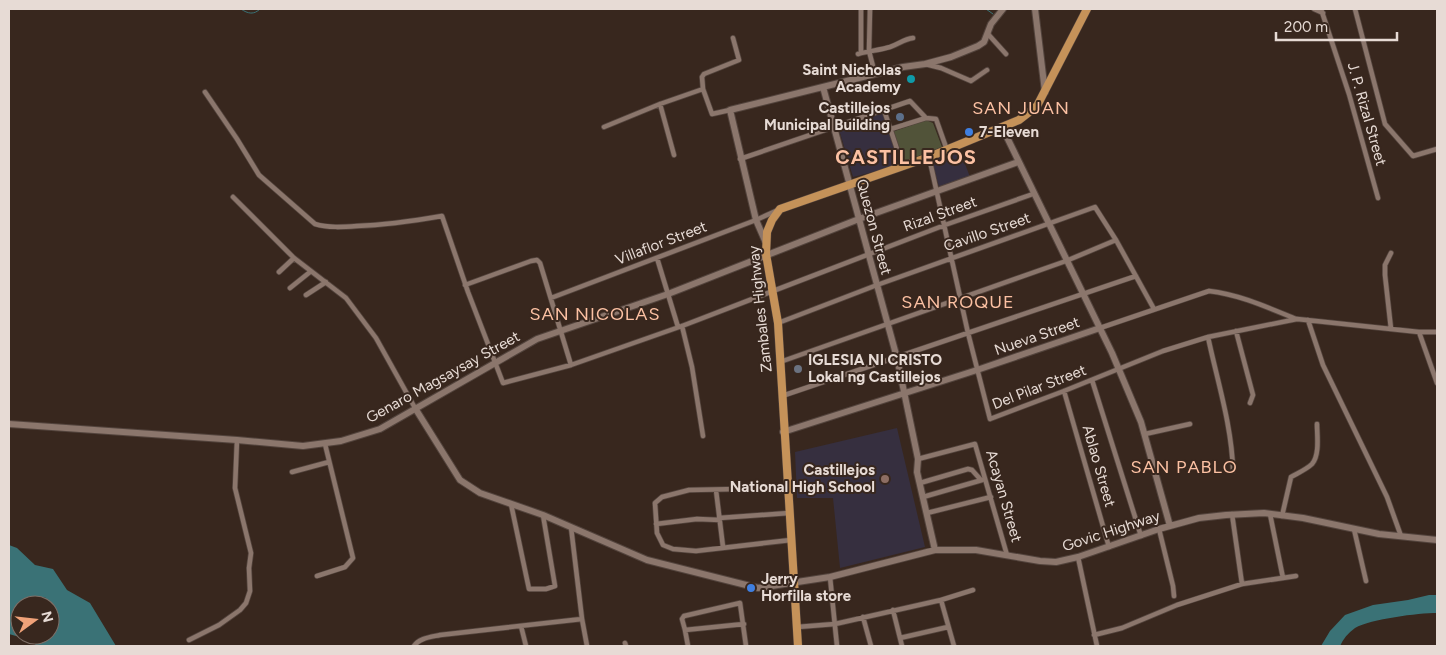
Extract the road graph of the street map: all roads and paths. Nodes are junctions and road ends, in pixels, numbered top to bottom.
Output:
1 (860, 9) edge
2 (870, 9) edge
3 (1003, 9) edge
4 (1035, 9) edge
5 (1087, 9) edge
6 (1314, 9) edge
7 (1355, 9) edge
8 (1322, 11) edge
9 (988, 34) junction
10 (733, 38) dead end
11 (913, 38) dead end
12 (869, 51) junction
13 (1006, 54) dead end
14 (925, 64) junction
15 (987, 70) dead end
16 (876, 74) junction
17 (823, 87) junction
18 (703, 89) junction
19 (206, 92) dead end
20 (1045, 92) junction
21 (660, 104) junction
22 (730, 110) junction
23 (884, 110) junction
24 (926, 118) junction
25 (834, 126) junction
26 (604, 127) dead end
27 (1002, 127) junction
28 (891, 129) junction
29 (1437, 149) edge
30 (947, 150) junction
31 (674, 155) dead end
32 (929, 157) junction
33 (740, 159) junction
34 (1018, 162) junction
35 (903, 167) junction
36 (849, 185) junction
37 (937, 191) junction
38 (1033, 194) junction
39 (233, 197) dead end
40 (1378, 198) dead end
41 (780, 209) junction
42 (859, 219) junction
43 (756, 220) junction
44 (1048, 225) junction
45 (945, 226) junction
46 (1116, 240) junction
47 (766, 243) junction
48 (1391, 253) dead end
49 (766, 254) junction
50 (868, 254) junction
51 (294, 258) junction
52 (657, 258) junction
53 (952, 258) junction
54 (1066, 261) junction
55 (279, 272) dead end
56 (310, 272) junction
57 (1136, 276) junction
58 (326, 282) junction
59 (465, 285) junction
60 (877, 285) junction
61 (290, 288) dead end
62 (773, 292) junction
63 (668, 294) junction
64 (1083, 294) junction
65 (306, 295) dead end
66 (960, 297) junction
67 (551, 298) junction
68 (1154, 309) junction
69 (1298, 319) junction
70 (1308, 320) junction
71 (778, 323) junction
72 (887, 323) junction
73 (680, 326) junction
74 (1100, 328) junction
75 (1392, 329) junction
76 (561, 330) junction
77 (1236, 331) junction
78 (1419, 332) junction
79 (1437, 332) edge
80 (968, 333) junction
81 (1208, 337) junction
82 (897, 358) junction
83 (495, 361) junction
84 (780, 362) junction
85 (571, 365) junction
86 (978, 370) junction
87 (1118, 370) junction
88 (1092, 380) junction
89 (1437, 383) edge
90 (1064, 392) junction
91 (904, 393) junction
92 (782, 396) junction
93 (1250, 403) dead end
94 (415, 408) junction
95 (9, 424) edge
96 (1190, 424) dead end
97 (1316, 424) dead end
98 (784, 432) junction
99 (1145, 434) junction
100 (703, 436) dead end
101 (237, 440) junction
102 (326, 444) junction
103 (918, 459) junction
104 (329, 462) junction
105 (1233, 471) dead end
106 (292, 472) dead end
107 (983, 479) junction
108 (920, 483) junction
109 (787, 488) junction
110 (716, 490) junction
111 (923, 497) junction
112 (991, 497) junction
113 (512, 504) junction
114 (789, 513) junction
115 (927, 513) junction
116 (1232, 514) junction
117 (1270, 514) junction
118 (543, 515) junction
119 (1282, 516) junction
120 (720, 519) junction
121 (656, 524) junction
122 (1170, 526) junction
123 (571, 527) junction
124 (1159, 529) junction
125 (1354, 529) junction
126 (1141, 536) junction
127 (1401, 536) junction
128 (791, 540) junction
129 (1437, 540) edge
130 (723, 547) junction
131 (1109, 547) junction
132 (935, 550) junction
133 (1007, 554) junction
134 (1078, 557) junction
135 (317, 576) dead end
136 (1296, 576) dead end
137 (830, 577) junction
138 (1283, 578) junction
139 (1366, 581) dead end
140 (794, 583) junction
141 (1242, 584) junction
142 (973, 590) dead end
143 (1174, 596) dead end
144 (941, 600) junction
145 (893, 610) junction
146 (863, 617) junction
147 (582, 619) junction
148 (744, 624) junction
149 (835, 624) junction
150 (521, 626) junction
151 (796, 627) junction
152 (948, 627) junction
153 (685, 630) junction
154 (1094, 635) junction
155 (900, 638) junction
156 (190, 640) dead end
157 (414, 646) edge
158 (526, 646) edge
159 (586, 646) edge
160 (688, 646) edge
161 (746, 646) edge
162 (798, 646) edge
163 (837, 646) edge
164 (871, 646) edge
165 (902, 646) edge
166 (954, 646) edge
167 (1097, 646) edge

1 - 12 street
2 - 12 street
3 - 9 street
4 - 20 street
5 - 20 main road
6 - 8 street
7 - 29 street
8 - 40 street, J. P. Rizal Street
9 - 13 street
9 - 14 street
10 - 18 street
11 - 12 street
12 - 16 street
14 - 15 street
14 - 16 street
16 - 17 street
17 - 22 street
17 - 25 street, Quezon Street
18 - 21 street
18 - 22 street
19 - 59 street
20 - 27 main road
21 - 26 street
21 - 31 street
22 - 33 street
23 - 24 street
23 - 25 street
23 - 28 street
24 - 28 street
24 - 30 street
25 - 33 street
25 - 36 street, Quezon Street
27 - 30 main road
27 - 34 street
28 - 35 street
30 - 32 main road
32 - 35 main road
32 - 37 street, Del Pilar Street
33 - 43 street
34 - 37 street, Genaro Magsaysay Street
34 - 38 street
35 - 36 main road
36 - 41 main road
36 - 42 street, Quezon Street
37 - 42 street, Genaro Magsaysay Street
37 - 45 street, Del Pilar Street
38 - 44 street
38 - 45 street, Rizal Street
39 - 51 street
41 - 43 street, Villaflor Street
41 - 47 main road, Zambales Highway
42 - 49 street, Genaro Magsaysay Street
42 - 50 street, Quezon Street
43 - 47 street
43 - 52 street, Villaflor Street
44 - 46 street, Cavillo Street
44 - 53 street, Cavillo Street
44 - 54 street
45 - 50 street, Rizal Street
45 - 53 street, Del Pilar Street
46 - 54 street
46 - 57 street, Cavillo Street
47 - 49 main road, Zambales Highway
48 - 75 street
49 - 62 main road, Zambales Highway
49 - 63 street, Genaro Magsaysay Street
50 - 60 street, Quezon Street
50 - 62 street, Rizal Street
51 - 55 street
51 - 56 street
52 - 63 street
52 - 67 street, Villaflor Street
53 - 60 street, Cavillo Street
53 - 66 street, Del Pilar Street
54 - 64 street
54 - 66 street
56 - 58 street
56 - 61 street
57 - 64 street
57 - 68 street, Cavillo Street
58 - 65 street
58 - 94 street
59 - 67 street
59 - 83 street
60 - 71 street, Cavillo Street
60 - 72 street, Quezon Street
62 - 71 main road, Zambales Highway
62 - 73 street, Rizal Street
63 - 73 street
63 - 76 street, Genaro Magsaysay Street
64 - 74 street
64 - 80 street
66 - 72 street
66 - 80 street, Del Pilar Street
67 - 76 street
68 - 69 street, Nueva Street
68 - 74 street, Nueva Street
69 - 70 street
69 - 77 street, Del Pilar Street
70 - 75 street
70 - 127 street
71 - 84 main road, Zambales Highway
72 - 82 street, Quezon Street
72 - 84 street
73 - 85 street, Rizal Street
73 - 100 street
74 - 86 street, Nueva Street
74 - 87 street
75 - 78 street
76 - 83 street, Genaro Magsaysay Street
76 - 85 street
77 - 81 street, Del Pilar Street
77 - 93 street
78 - 79 street
78 - 89 street
80 - 82 street
80 - 86 street, Del Pilar Street
81 - 87 street, Del Pilar Street
81 - 105 street
82 - 91 street, Quezon Street
82 - 92 street
83 - 85 street, Rizal Street
83 - 94 street, Genaro Magsaysay Street
84 - 92 main road, Zambales Highway
86 - 90 street, Del Pilar Street
86 - 91 street, Nueva Street
87 - 88 street, Del Pilar Street
87 - 99 street
88 - 90 street, Del Pilar Street
88 - 126 street
90 - 131 street, Ablao Street
91 - 98 street, Nueva Street
91 - 103 street, Quezon Street
92 - 98 main road, Zambales Highway
94 - 102 street, Genaro Magsaysay Street
94 - 113 street, Govic Highway
95 - 101 street, Genaro Magsaysay Street
96 - 99 street
97 - 119 street
98 - 109 main road, Zambales Highway
99 - 122 street
101 - 102 street, Genaro Magsaysay Street
101 - 156 street
102 - 104 street
103 - 107 street, Acayan Street
103 - 108 street, Quezon Street
104 - 106 street
104 - 135 street
107 - 108 street
107 - 111 street
107 - 112 street, Acayan Street
108 - 111 street, Quezon Street
109 - 110 street
109 - 114 main road, Zambales Highway
110 - 120 street
110 - 121 street
111 - 115 street, Quezon Street
112 - 115 street
112 - 133 street, Acayan Street
113 - 118 street, Govic Highway
113 - 118 street
114 - 120 street
114 - 128 main road, Zambales Highway
115 - 132 street, Quezon Street
116 - 117 street, Govic Highway
116 - 122 street, Govic Highway
116 - 141 street
117 - 119 street, Govic Highway
117 - 138 street
118 - 123 street, Govic Highway
119 - 125 street, Govic Highway
120 - 121 street
120 - 130 street
121 - 130 street
122 - 124 street, Govic Highway
123 - 140 street, Govic Highway
123 - 147 street
124 - 126 street, Govic Highway
124 - 143 street
125 - 127 street, Govic Highway
125 - 139 street
126 - 131 street, Govic Highway
127 - 129 street, Govic Highway
128 - 130 street
128 - 140 main road, Zambales Highway
131 - 134 street, Govic Highway
132 - 133 street, Govic Highway
132 - 137 street, Govic Highway
133 - 134 street, Govic Highway
134 - 154 street
136 - 138 street
137 - 140 street, Govic Highway
137 - 149 street
138 - 141 street
140 - 151 main road, Zambales Highway
141 - 154 street
142 - 144 street
144 - 145 street
144 - 152 street
145 - 146 street
145 - 155 street
146 - 149 street
146 - 164 street
147 - 150 street
147 - 159 street
148 - 153 street
148 - 153 street
148 - 161 street
149 - 151 street
149 - 163 street
150 - 157 street
150 - 158 street
151 - 162 main road, Zambales Highway
152 - 155 street
152 - 166 street
153 - 160 street
154 - 167 street
155 - 165 street

